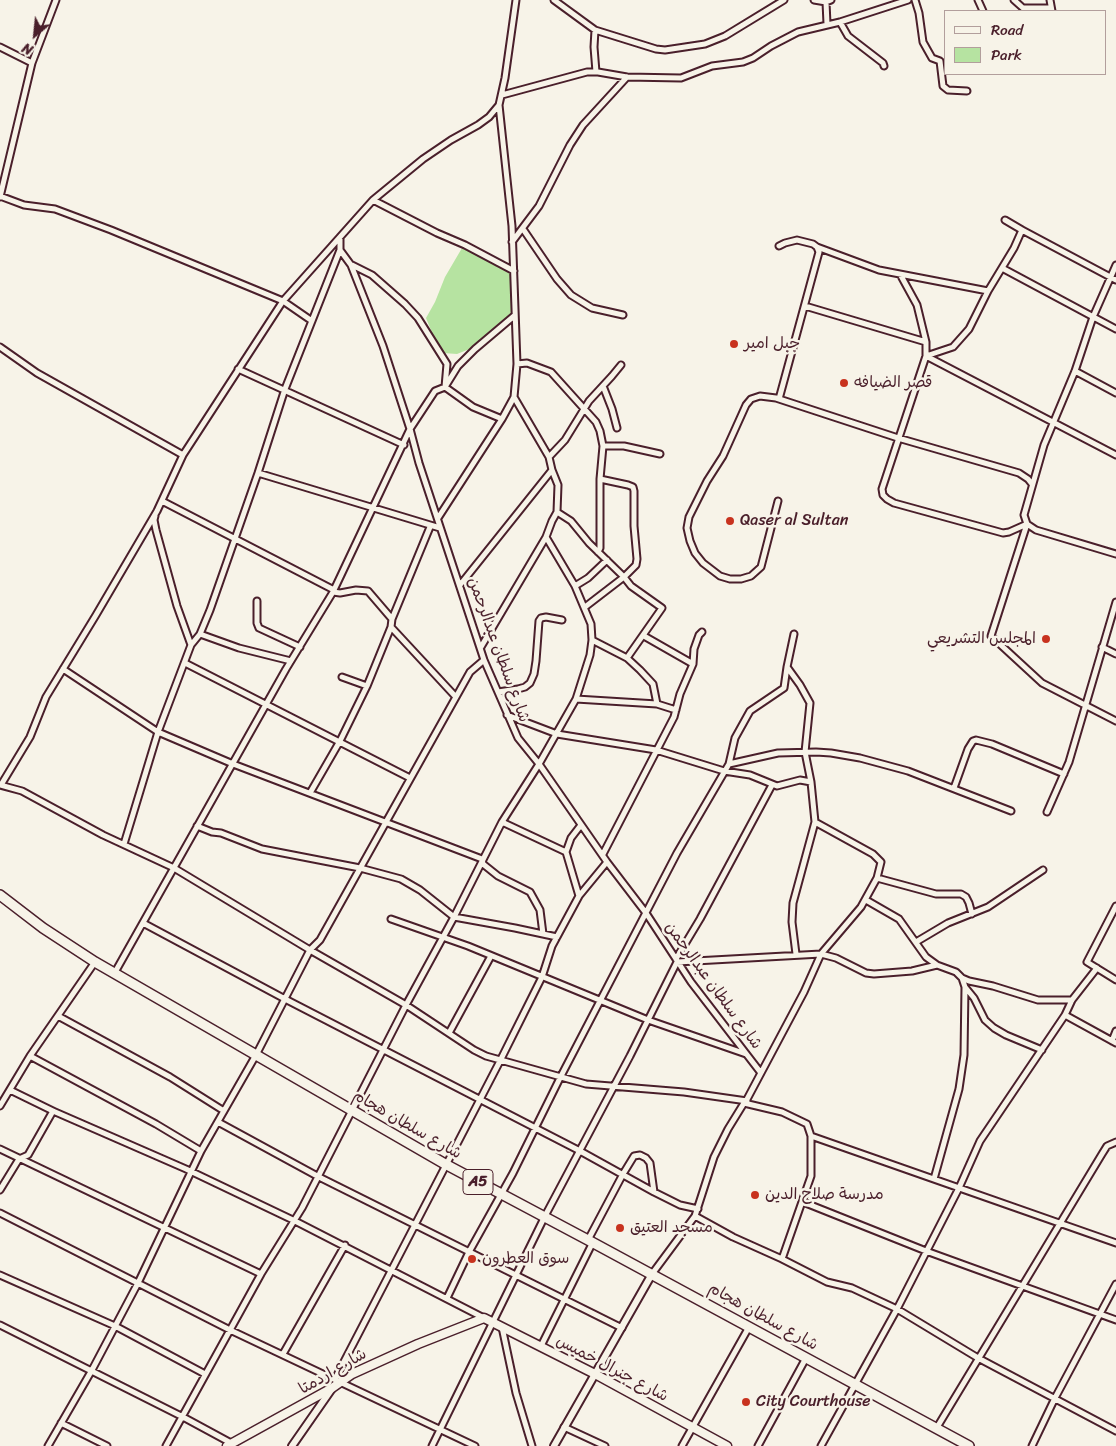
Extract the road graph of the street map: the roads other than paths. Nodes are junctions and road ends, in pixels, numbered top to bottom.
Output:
1 (56, 0) edge
2 (516, 0) edge
3 (554, 0) edge
4 (784, 0) edge
5 (814, 0) edge
6 (908, 0) edge
7 (916, 0) edge
8 (1014, 0) edge
9 (1050, 0) edge
10 (828, 1) edge
11 (1052, 10) edge
12 (840, 22) junction
13 (827, 24) junction
14 (594, 30) junction
15 (0, 47) edge
16 (32, 63) junction
17 (884, 66) dead end
18 (596, 72) junction
19 (627, 77) junction
20 (967, 91) dead end
21 (502, 95) junction
22 (499, 105) junction
23 (0, 197) edge
24 (373, 200) junction
25 (1005, 220) dead end
26 (523, 229) junction
27 (1022, 230) junction
28 (340, 237) junction
29 (512, 242) junction
30 (779, 246) dead end
31 (817, 248) junction
32 (340, 250) junction
33 (351, 265) junction
34 (1116, 265) edge
35 (1002, 268) junction
36 (514, 271) junction
37 (900, 274) junction
38 (1110, 277) junction
39 (1116, 280) edge
40 (988, 291) junction
41 (283, 301) junction
42 (805, 306) junction
43 (514, 316) junction
44 (622, 316) dead end
45 (1093, 317) junction
46 (312, 321) junction
47 (1116, 329) edge
48 (926, 342) junction
49 (0, 347) edge
50 (926, 356) junction
51 (517, 364) junction
52 (621, 365) dead end
53 (238, 369) junction
54 (1075, 371) junction
55 (445, 386) junction
56 (603, 386) junction
57 (285, 389) junction
58 (1116, 392) edge
59 (514, 396) junction
60 (779, 399) junction
61 (584, 409) junction
62 (502, 419) junction
63 (1053, 422) junction
64 (617, 428) dead end
65 (410, 429) junction
66 (898, 438) junction
67 (404, 445) junction
68 (603, 446) junction
69 (660, 454) dead end
70 (183, 455) junction
71 (1116, 455) edge
72 (549, 457) junction
73 (552, 470) junction
74 (258, 473) junction
75 (600, 479) junction
76 (1032, 484) junction
77 (162, 501) junction
78 (778, 501) dead end
79 (374, 508) junction
80 (157, 511) junction
81 (557, 512) junction
82 (438, 518) junction
83 (1027, 524) junction
84 (430, 527) junction
85 (440, 528) junction
86 (546, 537) junction
87 (234, 538) junction
88 (598, 552) junction
89 (1116, 554) edge
90 (607, 560) junction
91 (624, 577) junction
92 (460, 585) junction
93 (575, 586) junction
94 (333, 591) junction
95 (257, 601) dead end
96 (1116, 602) edge
97 (585, 607) junction
98 (392, 619) junction
99 (562, 620) dead end
100 (391, 627) junction
101 (702, 632) dead end
102 (200, 634) junction
103 (794, 634) dead end
104 (644, 636) junction
105 (592, 640) junction
106 (191, 645) junction
107 (300, 647) junction
108 (481, 647) junction
109 (1102, 647) junction
110 (1116, 654) edge
111 (627, 658) junction
112 (484, 660) junction
113 (291, 661) junction
114 (185, 663) junction
115 (693, 664) junction
116 (787, 667) junction
117 (63, 669) junction
118 (342, 677) dead end
119 (367, 686) junction
120 (498, 692) junction
121 (455, 696) junction
122 (576, 699) junction
123 (267, 704) junction
124 (657, 704) junction
125 (1084, 705) junction
126 (676, 710) junction
127 (507, 715) junction
128 (1116, 721) edge
129 (158, 732) junction
130 (557, 734) junction
131 (340, 741) junction
132 (656, 750) junction
133 (805, 752) junction
134 (233, 764) junction
135 (539, 764) junction
136 (730, 764) junction
137 (724, 771) junction
138 (1064, 774) junction
139 (410, 778) junction
140 (811, 782) junction
141 (0, 785) edge
142 (772, 785) junction
143 (954, 788) junction
144 (310, 793) junction
145 (1011, 811) dead end
146 (1047, 812) dead end
147 (502, 822) junction
148 (815, 822) junction
149 (385, 823) junction
150 (581, 825) junction
151 (197, 826) junction
152 (124, 844) junction
153 (566, 852) junction
154 (602, 854) junction
155 (482, 859) junction
156 (607, 862) junction
157 (174, 868) junction
158 (360, 868) junction
159 (1043, 870) dead end
160 (877, 878) junction
161 (0, 895) edge
162 (579, 896) junction
163 (866, 900) junction
164 (1116, 906) edge
165 (646, 913) junction
166 (972, 914) junction
167 (454, 917) junction
168 (391, 919) dead end
169 (144, 923) junction
170 (543, 934) junction
171 (443, 937) junction
172 (557, 937) junction
173 (916, 942) junction
174 (310, 950) junction
175 (796, 954) junction
176 (821, 954) junction
177 (491, 956) junction
178 (676, 961) junction
179 (95, 962) junction
180 (937, 965) junction
181 (1097, 968) junction
182 (114, 974) junction
183 (542, 977) junction
184 (962, 978) junction
185 (1116, 980) edge
186 (965, 987) junction
187 (284, 998) junction
188 (1072, 1000) junction
189 (601, 1002) junction
190 (406, 1004) junction
191 (58, 1016) junction
192 (1065, 1016) junction
193 (648, 1020) junction
194 (1116, 1032) edge
195 (449, 1033) junction
196 (1114, 1042) edge
197 (384, 1049) junction
198 (1042, 1050) junction
199 (747, 1054) junction
200 (256, 1055) junction
201 (30, 1056) junction
202 (500, 1061) junction
203 (761, 1074) junction
204 (560, 1078) junction
205 (615, 1085) junction
206 (10, 1090) junction
207 (480, 1099) junction
208 (745, 1102) junction
209 (0, 1106) edge
210 (351, 1110) junction
211 (224, 1111) junction
212 (53, 1112) junction
213 (218, 1122) junction
214 (535, 1128) junction
215 (811, 1136) junction
216 (1116, 1142) edge
217 (0, 1149) edge
218 (201, 1151) junction
219 (580, 1151) junction
220 (20, 1159) junction
221 (445, 1164) junction
222 (191, 1172) junction
223 (623, 1174) junction
224 (319, 1177) junction
225 (934, 1179) junction
226 (959, 1188) junction
227 (0, 1190) edge
228 (654, 1192) junction
229 (501, 1194) junction
230 (803, 1202) junction
231 (698, 1209) junction
232 (0, 1213) edge
233 (545, 1216) junction
234 (695, 1216) junction
235 (295, 1221) junction
236 (1060, 1223) junction
237 (414, 1224) junction
238 (164, 1229) junction
239 (591, 1241) junction
240 (1116, 1243) edge
241 (345, 1245) junction
242 (926, 1251) junction
243 (469, 1252) junction
244 (782, 1259) junction
245 (391, 1269) junction
246 (0, 1274) edge
247 (261, 1274) junction
248 (652, 1274) junction
249 (516, 1275) junction
250 (138, 1283) junction
251 (1116, 1284) edge
252 (1022, 1287) junction
253 (447, 1298) junction
254 (564, 1299) junction
255 (897, 1309) junction
256 (1099, 1315) junction
257 (484, 1318) junction
258 (1116, 1320) edge
259 (492, 1322) junction
260 (0, 1325) edge
261 (115, 1326) junction
262 (749, 1326) junction
263 (502, 1327) junction
264 (622, 1328) junction
265 (230, 1330) junction
266 (541, 1346) junction
267 (283, 1354) junction
268 (806, 1358) junction
269 (978, 1358) junction
270 (92, 1370) junction
271 (206, 1374) junction
272 (595, 1374) junction
273 (338, 1380) junction
274 (855, 1386) junction
275 (332, 1388) junction
276 (1055, 1398) junction
277 (183, 1417) junction
278 (61, 1423) junction
279 (564, 1428) junction
280 (694, 1428) junction
281 (440, 1429) junction
282 (936, 1429) junction
283 (1116, 1431) edge
284 (232, 1445) edge
285 (48, 1446) edge
286 (107, 1446) edge
287 (166, 1446) edge
288 (292, 1446) edge
289 (432, 1446) edge
290 (475, 1446) edge
291 (532, 1446) edge
292 (554, 1446) edge
293 (604, 1446) edge
294 (682, 1446) edge
295 (727, 1446) edge
296 (758, 1446) edge
297 (821, 1446) edge
298 (969, 1446) edge
299 (1032, 1446) edge

1 - 16 street
2 - 21 street
3 - 14 street
4 - 14 street
5 - 10 street
6 - 12 street
7 - 20 street
8 - 11 street
9 - 11 street
10 - 13 street
12 - 13 street
12 - 17 street
13 - 19 street
14 - 18 street
15 - 16 street
16 - 23 street
18 - 19 street
18 - 21 street
19 - 26 street
21 - 22 street
22 - 24 street
22 - 29 street
23 - 41 street
24 - 28 street
24 - 36 street
25 - 27 street
26 - 29 street
26 - 44 street
27 - 35 street
27 - 38 street
28 - 32 street
28 - 41 street
29 - 36 street
30 - 31 street
31 - 37 street
31 - 42 street
32 - 33 street, شارع سلطان عبدالرحمن
32 - 46 street
33 - 55 street
33 - 65 street, شارع سلطان عبدالرحمن
34 - 38 street
35 - 40 street
35 - 45 street
36 - 43 street
37 - 40 street
37 - 48 street
38 - 39 street
38 - 45 street
40 - 50 street
41 - 46 street
41 - 53 street
42 - 48 street
42 - 60 street
43 - 51 street
43 - 55 street
45 - 47 street
45 - 54 street
46 - 57 street
48 - 50 street
49 - 70 street
50 - 63 street
50 - 66 street
51 - 59 street
51 - 61 street
52 - 56 street
53 - 57 street
53 - 70 street
54 - 58 street
54 - 63 street
55 - 62 street
55 - 65 street
56 - 61 street
56 - 64 street
57 - 67 street
57 - 74 street
59 - 62 street
59 - 72 street
60 - 66 street
60 - 78 street
61 - 68 street
61 - 72 street
62 - 82 street
63 - 71 street
63 - 76 street
65 - 67 street
65 - 82 street, شارع سلطان عبدالرحمن
66 - 76 street
66 - 83 street
67 - 79 street
68 - 69 street
68 - 75 street
70 - 77 street
72 - 73 street
73 - 81 street
73 - 92 street
74 - 79 street
74 - 87 street
75 - 88 street
75 - 91 street
76 - 83 street
77 - 80 street
77 - 87 street
79 - 84 street
79 - 94 street
80 - 106 street
80 - 117 street
81 - 86 street
81 - 88 street
82 - 85 street, شارع سلطان عبدالرحمن
83 - 89 street
83 - 125 street
84 - 85 street
84 - 98 street
85 - 92 street, شارع سلطان عبدالرحمن
86 - 93 street
86 - 108 street
87 - 94 street
87 - 102 street
88 - 90 street
90 - 91 street
90 - 93 street
91 - 97 street
91 - 104 street
92 - 108 street, شارع سلطان عبدالرحمن
93 - 97 street
94 - 98 street
94 - 107 street
95 - 107 street
96 - 109 street
97 - 105 street
98 - 100 street
99 - 120 street
100 - 119 street
100 - 121 street
101 - 115 street
102 - 106 street
102 - 113 street
103 - 116 street
104 - 111 street
104 - 115 street
105 - 111 street
105 - 122 street
106 - 114 street
107 - 113 street
108 - 112 street, شارع سلطان عبدالرحمن
109 - 110 street
109 - 125 street
111 - 124 street
112 - 120 street, شارع سلطان عبدالرحمن
112 - 121 street
113 - 123 street
114 - 123 street
114 - 129 street
115 - 126 street
116 - 133 street
116 - 136 street
117 - 129 street
117 - 141 street
118 - 119 street
119 - 131 street
120 - 127 street, شارع سلطان عبدالرحمن
121 - 139 street
122 - 124 street
122 - 130 street
123 - 131 street
123 - 134 street
124 - 126 street
125 - 128 street
125 - 138 street
126 - 132 street
127 - 130 street
127 - 135 street, شارع سلطان عبدالرحمن
129 - 134 street
129 - 152 street
130 - 132 street
130 - 135 street
131 - 139 street
131 - 144 street
132 - 137 street
132 - 154 street
133 - 136 street
133 - 140 street
133 - 143 street
134 - 144 street
134 - 151 street
135 - 147 street
135 - 150 street, شارع سلطان عبدالرحمن
136 - 137 street
137 - 142 street
137 - 165 street
138 - 143 street
138 - 146 street
139 - 149 street
140 - 142 street
140 - 148 street
141 - 152 street
142 - 178 street
143 - 145 street
144 - 149 street
147 - 153 street
147 - 155 street
148 - 160 street
148 - 175 street
149 - 155 street
149 - 158 street
150 - 153 street
150 - 154 street, شارع سلطان عبدالرحمن
151 - 157 street
151 - 158 street
152 - 157 street
153 - 162 street
154 - 156 street, شارع سلطان عبدالرحمن
155 - 167 street
155 - 170 street
156 - 162 street
156 - 165 street, شارع سلطان عبدالرحمن
157 - 169 street
157 - 174 street
158 - 167 street
158 - 174 street
159 - 166 street
160 - 163 street
160 - 166 street
161 - 179 highway, شارع سلطان هجام / A5
162 - 172 street
163 - 173 street
163 - 176 street
164 - 181 street
165 - 178 street, شارع سلطان عبدالرحمن
165 - 189 street
166 - 173 street
167 - 170 street
167 - 171 street
168 - 171 street
169 - 182 street
169 - 187 street
170 - 172 street
171 - 177 street
171 - 190 street
172 - 183 street
173 - 180 street
174 - 187 street
174 - 190 street
175 - 176 street
175 - 178 street
176 - 180 street
176 - 203 street
177 - 183 street
177 - 195 street
178 - 193 street
178 - 199 street, شارع سلطان عبدالرحمن
179 - 182 highway, شارع سلطان هجام / A5
179 - 191 street
180 - 184 street
181 - 185 street
181 - 188 street
182 - 200 highway, شارع سلطان هجام / A5
183 - 189 street
183 - 202 street
184 - 186 street
184 - 188 street
186 - 198 street
186 - 225 street
187 - 197 street
187 - 200 street
188 - 192 street
189 - 193 street
189 - 204 street
190 - 195 street
190 - 197 street
191 - 201 street
191 - 211 street
192 - 196 street
192 - 198 street
193 - 199 street
193 - 205 street
194 - 196 street
195 - 202 street
197 - 207 street
197 - 210 street
198 - 226 street
199 - 203 street, شارع سلطان عبدالرحمن
200 - 210 highway, شارع سلطان هجام / A5
200 - 211 street
201 - 206 street
201 - 218 street
202 - 204 street
202 - 207 street
203 - 208 street
204 - 205 street
204 - 214 street
205 - 208 street
205 - 219 street
206 - 209 street
206 - 212 street
207 - 214 street
207 - 221 street
208 - 215 street
208 - 231 street
210 - 221 highway, شارع سلطان هجام / A5
210 - 224 street
211 - 213 street
212 - 220 street
212 - 222 street
213 - 218 street
213 - 224 street
214 - 219 street
214 - 229 street
215 - 225 street
215 - 230 street
216 - 236 street
217 - 220 street
218 - 222 street
219 - 223 street
219 - 233 street
220 - 227 street
220 - 238 street
221 - 229 highway, شارع سلطان هجام / A5
221 - 237 street
222 - 235 street
222 - 238 street
223 - 228 street
223 - 228 street
223 - 239 street
224 - 235 street
224 - 237 street
225 - 226 street
226 - 236 street
226 - 242 street
228 - 231 street
229 - 233 highway, شارع سلطان هجام / A5
229 - 243 street
230 - 242 street
230 - 244 street
231 - 234 street
232 - 250 street
233 - 239 highway, شارع سلطان هجام / A5
233 - 249 street
234 - 244 street
234 - 248 street
235 - 241 street
235 - 247 street
236 - 240 street
236 - 252 street
237 - 243 street
237 - 245 street
238 - 247 street
238 - 250 street
239 - 248 highway, شارع سلطان هجام / A5
239 - 254 street
241 - 245 street
241 - 267 street
242 - 252 street
242 - 255 street
243 - 249 street
243 - 253 street
244 - 255 street
245 - 253 street
245 - 273 street
246 - 261 street
247 - 265 street
248 - 262 highway, شارع سلطان هجام / A5
248 - 264 street
249 - 254 street
249 - 259 street
250 - 261 street
250 - 265 street
251 - 256 street
252 - 256 street
252 - 269 street
253 - 257 street
254 - 264 street
254 - 266 street
255 - 269 street
255 - 274 street
256 - 258 street
256 - 276 street
257 - 259 main road, شارع جنرال خميس
257 - 273 main road, شارع اردمتا
259 - 263 main road, شارع جنرال خميس
259 - 281 street
260 - 270 street
261 - 270 street
261 - 271 street
262 - 268 highway, شارع سلطان هجام / A5
262 - 280 street
263 - 266 main road, شارع جنرال خميس
263 - 291 street
264 - 272 street
265 - 267 street
265 - 271 street
266 - 272 main road, شارع جنرال خميس
267 - 273 street
268 - 274 highway, شارع سلطان هجام / A5
268 - 296 street
269 - 276 street
269 - 282 street
270 - 277 street
270 - 278 street
271 - 277 street
272 - 279 street
272 - 280 main road, شارع جنرال خميس
273 - 275 main road, شارع اردمتا
273 - 281 street
274 - 282 highway, شارع سلطان هجام / A5
274 - 297 street
275 - 284 main road, شارع اردمتا
275 - 288 street
276 - 283 street
276 - 299 street
277 - 284 street
277 - 287 street
278 - 285 street
278 - 286 street
279 - 292 street
279 - 293 street
280 - 294 street
280 - 295 main road, شارع جنرال خميس
281 - 289 street
281 - 290 street
282 - 298 highway, شارع سلطان هجام / A5

